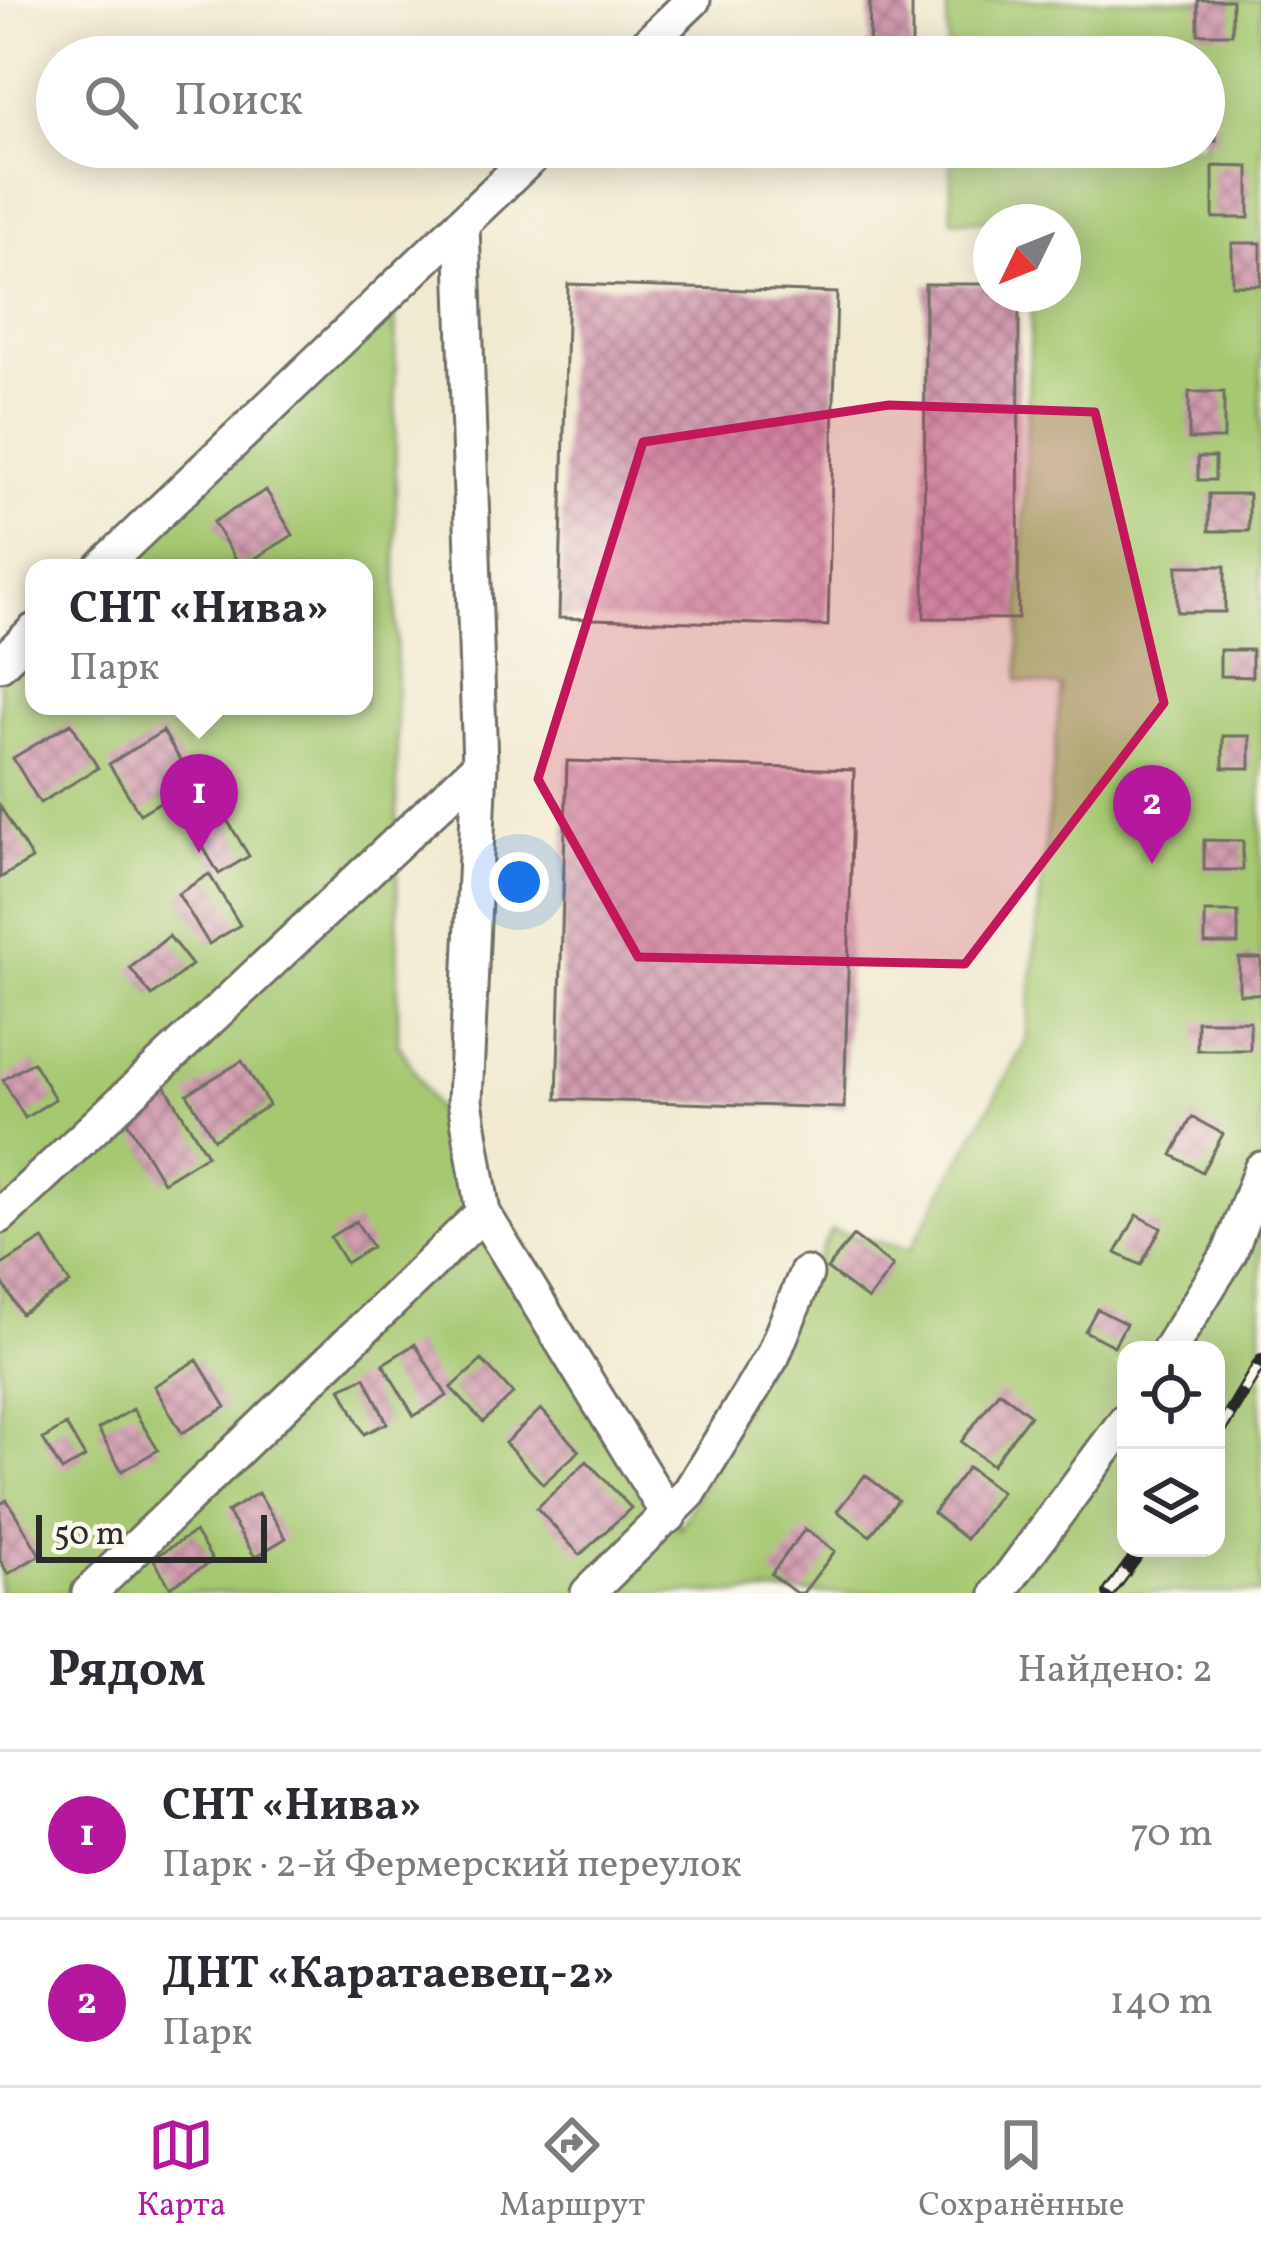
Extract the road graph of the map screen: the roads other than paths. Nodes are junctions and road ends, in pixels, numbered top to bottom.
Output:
1 (693, 0) edge
2 (656, 36) edge
3 (520, 168) edge
4 (462, 225) junction
5 (110, 559) edge
6 (25, 640) edge
7 (0, 664) edge
8 (480, 765) junction
9 (1261, 1169) edge
10 (483, 1213) junction
11 (0, 1216) edge
12 (806, 1274) dead end
13 (1175, 1341) edge
14 (1117, 1432) edge
15 (669, 1516) junction
16 (89, 1593) edge
17 (588, 1593) edge
18 (998, 1593) edge

1 - 2 street
3 - 4 street
4 - 5 street
4 - 8 street
6 - 7 street
8 - 10 street
8 - 11 street
9 - 13 street
10 - 15 street
10 - 16 street
12 - 15 street
14 - 18 street
15 - 17 street

